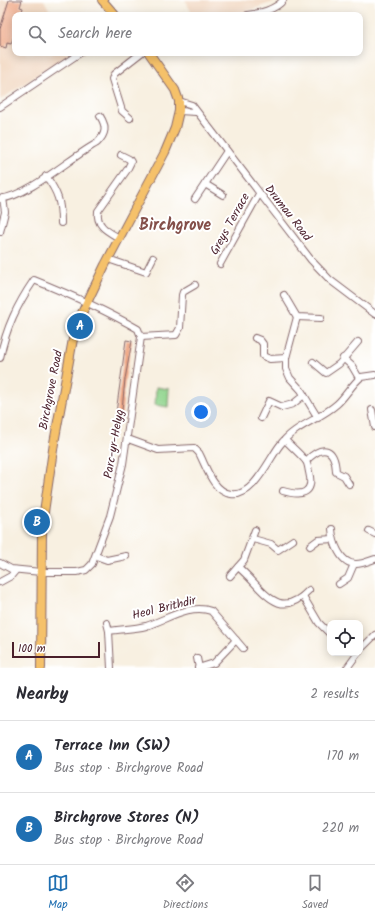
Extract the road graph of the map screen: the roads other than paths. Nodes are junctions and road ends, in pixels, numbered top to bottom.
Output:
1 (102, 0) edge
2 (283, 0) edge
3 (112, 12) edge
4 (264, 12) edge
5 (76, 56) edge
6 (137, 56) edge
7 (151, 56) edge
8 (179, 102) junction
9 (0, 107) edge
10 (179, 111) junction
11 (196, 112) junction
12 (100, 116) dead end
13 (130, 118) dead end
14 (227, 151) junction
15 (122, 156) dead end
16 (46, 176) junction
17 (205, 184) junction
18 (259, 194) junction
19 (223, 195) dead end
20 (2, 198) edge
21 (195, 198) dead end
22 (61, 223) dead end
23 (0, 232) edge
24 (119, 238) junction
25 (153, 258) dead end
26 (108, 259) junction
27 (220, 264) dead end
28 (195, 285) dead end
29 (284, 295) dead end
30 (87, 303) junction
31 (375, 304) edge
32 (372, 312) edge
33 (297, 317) junction
34 (321, 318) dead end
35 (141, 337) junction
36 (255, 338) dead end
37 (358, 342) dead end
38 (0, 358) edge
39 (286, 358) junction
40 (344, 358) junction
41 (313, 362) dead end
42 (375, 375) edge
43 (359, 378) junction
44 (304, 394) junction
45 (372, 410) dead end
46 (261, 418) dead end
47 (318, 418) junction
48 (375, 428) edge
49 (128, 439) junction
50 (285, 440) junction
51 (306, 461) junction
52 (349, 484) dead end
53 (283, 491) dead end
54 (332, 529) dead end
55 (255, 530) dead end
56 (253, 539) junction
57 (293, 540) dead end
58 (333, 540) junction
59 (310, 546) dead end
60 (96, 556) junction
61 (126, 556) dead end
62 (375, 560) edge
63 (0, 562) edge
64 (354, 564) junction
65 (238, 567) junction
66 (16, 570) junction
67 (41, 572) junction
68 (230, 576) dead end
69 (0, 582) edge
70 (339, 584) dead end
71 (309, 590) dead end
72 (303, 596) junction
73 (107, 623) dead end
74 (109, 630) junction
75 (327, 631) edge
76 (375, 635) edge
77 (236, 640) junction
78 (363, 647) edge
79 (243, 648) dead end
80 (355, 656) edge
81 (197, 658) dead end
82 (41, 668) edge
83 (110, 668) edge
84 (199, 668) edge
85 (347, 668) edge

1 - 3 main road
2 - 4 street
5 - 9 street
6 - 13 street
7 - 8 main road, Birchgrove Road
8 - 10 main road, Birchgrove Road
8 - 11 street, Drumau Road
10 - 11 street
10 - 24 main road, Birchgrove Road
11 - 14 street, Drumau Road
12 - 16 street
14 - 17 street
14 - 18 street, Drumau Road
15 - 24 street
16 - 20 street
16 - 22 street
17 - 19 street
17 - 21 street
18 - 27 street, Greys Terrace
18 - 32 street, Drumau Road
20 - 23 street
24 - 26 main road, Birchgrove Road
25 - 26 street
26 - 30 main road, Birchgrove Road
28 - 35 street
29 - 33 street
30 - 35 street
30 - 38 street
30 - 67 main road, Birchgrove Road
31 - 32 street
33 - 34 street
33 - 39 street
35 - 49 street, Parc-yr-Helyg
36 - 39 street
37 - 40 street
39 - 44 street
40 - 41 street
40 - 43 street
42 - 43 street
43 - 47 street
44 - 46 street
44 - 47 street
45 - 48 street
47 - 50 street
49 - 50 street
49 - 60 street, Parc-yr-Helyg
50 - 51 street
51 - 52 street
51 - 53 street
54 - 58 street
55 - 56 street
56 - 57 street
56 - 65 street
58 - 59 street
58 - 64 street
60 - 61 street
60 - 67 street, Parc-yr-Helyg
62 - 64 street
63 - 66 street
64 - 70 street
65 - 68 street
65 - 72 street
66 - 67 street
66 - 69 street
67 - 82 main road, Birchgrove Road
71 - 72 street
72 - 75 street
73 - 74 street
74 - 77 street, Heol Brithdir
74 - 83 street
76 - 78 street
77 - 79 street, Heol Brithdir
77 - 84 street
80 - 85 street
81 - 84 street

